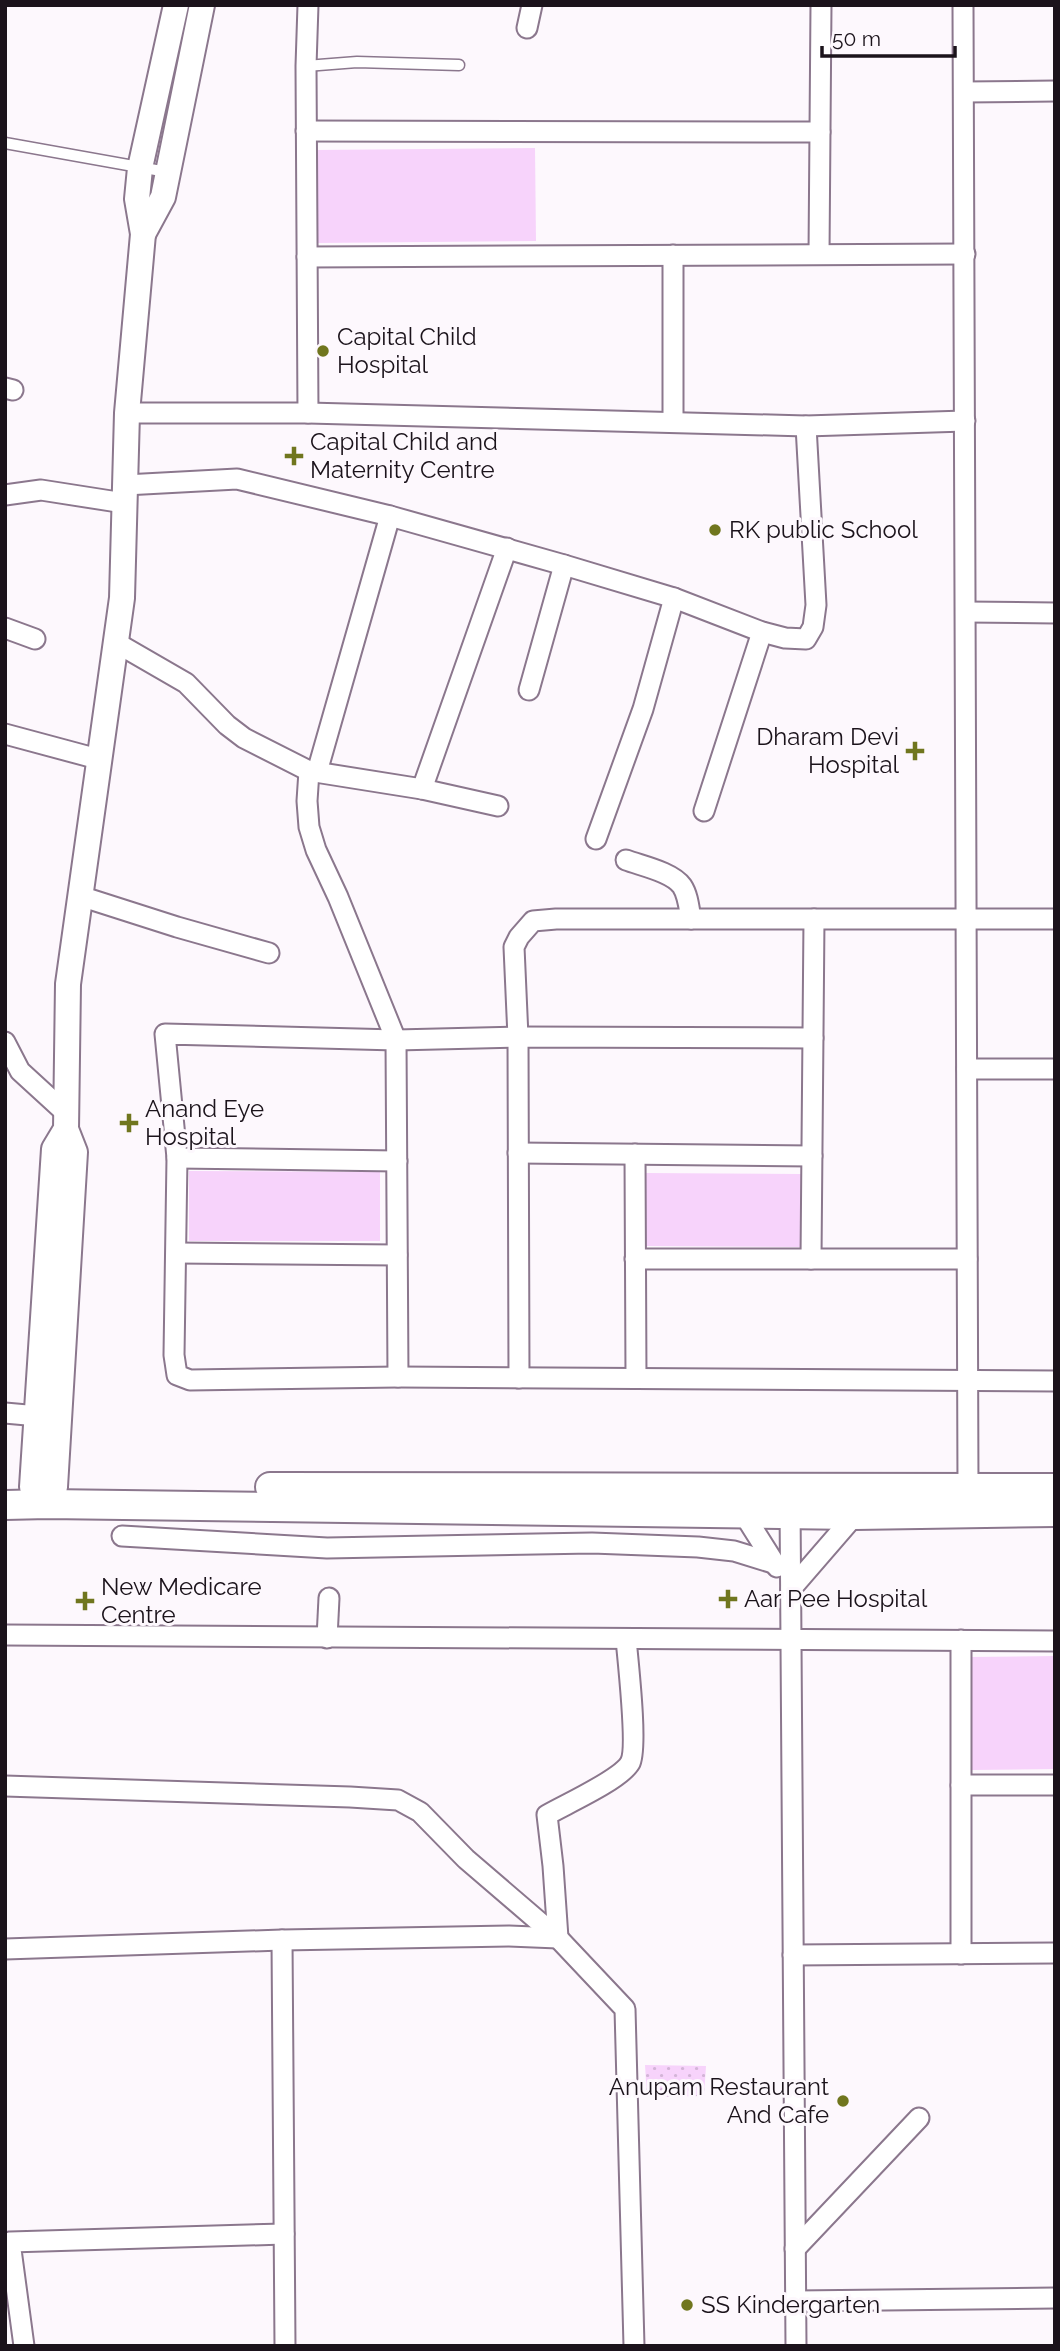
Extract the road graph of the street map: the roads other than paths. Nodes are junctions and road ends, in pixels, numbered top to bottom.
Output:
1 (176, 5) edge
2 (202, 5) edge
3 (308, 5) edge
4 (532, 5) edge
5 (821, 5) edge
6 (963, 5) edge
7 (527, 28) dead end
8 (459, 65) dead end
9 (306, 66) junction
10 (1055, 91) edge
11 (964, 92) junction
12 (306, 131) junction
13 (820, 132) junction
14 (5, 143) edge
15 (140, 168) junction
16 (167, 172) junction
17 (143, 234) junction
18 (820, 254) junction
19 (965, 254) junction
20 (673, 255) junction
21 (307, 257) junction
22 (127, 413) junction
23 (307, 413) junction
24 (673, 422) junction
25 (965, 422) junction
26 (806, 426) junction
27 (124, 494) junction
28 (5, 495) edge
29 (390, 516) junction
30 (507, 548) junction
31 (564, 565) junction
32 (674, 598) junction
33 (966, 612) junction
34 (1055, 613) edge
35 (5, 628) edge
36 (762, 632) junction
37 (35, 639) dead end
38 (116, 642) junction
39 (529, 690) dead end
40 (5, 734) edge
41 (98, 759) junction
42 (313, 771) junction
43 (422, 789) junction
44 (498, 807) dead end
45 (704, 811) dead end
46 (596, 839) dead end
47 (626, 860) dead end
48 (80, 897) junction
49 (691, 919) junction
50 (814, 919) junction
51 (967, 919) junction
52 (1055, 919) edge
53 (269, 953) dead end
54 (518, 1037) junction
55 (813, 1038) junction
56 (396, 1040) junction
57 (5, 1042) edge
58 (967, 1069) junction
59 (1055, 1069) edge
60 (66, 1122) junction
61 (518, 1153) junction
62 (635, 1154) junction
63 (812, 1156) junction
64 (177, 1158) junction
65 (397, 1161) junction
66 (177, 1253) junction
67 (397, 1255) junction
68 (635, 1259) junction
69 (811, 1259) junction
70 (967, 1259) junction
71 (398, 1377) junction
72 (519, 1378) junction
73 (636, 1378) junction
74 (968, 1381) junction
75 (1055, 1381) edge
76 (5, 1413) edge
77 (38, 1416) junction
78 (1055, 1488) edge
79 (34, 1491) edge
80 (790, 1501) junction
81 (970, 1501) junction
82 (5, 1505) edge
83 (1055, 1512) edge
84 (744, 1513) junction
85 (855, 1515) junction
86 (122, 1536) dead end
87 (773, 1563) junction
88 (791, 1589) junction
89 (329, 1598) dead end
90 (5, 1635) edge
91 (327, 1638) junction
92 (626, 1639) junction
93 (791, 1640) junction
94 (961, 1640) junction
95 (1055, 1641) edge
96 (961, 1785) junction
97 (1055, 1785) edge
98 (5, 1786) edge
99 (558, 1938) junction
100 (282, 1940) junction
101 (5, 1949) edge
102 (1055, 1953) edge
103 (961, 1954) junction
104 (793, 1955) junction
105 (919, 2118) dead end
106 (284, 2234) junction
107 (796, 2249) junction
108 (1055, 2298) edge
109 (796, 2301) junction
110 (24, 2346) edge
111 (285, 2346) edge
112 (634, 2346) edge
113 (796, 2346) edge

1 - 15 street
2 - 16 street
3 - 9 street
4 - 7 street
5 - 13 street
6 - 11 street
8 - 9 lane
9 - 12 street
10 - 11 street
11 - 19 street
12 - 13 street
12 - 21 street
13 - 18 street
14 - 15 lane
15 - 16 lane
15 - 17 street
16 - 17 street
17 - 22 street
18 - 19 street
18 - 20 street
19 - 25 street
20 - 21 street
20 - 24 street
21 - 23 street
22 - 23 street
22 - 27 street
23 - 24 street
24 - 26 street
25 - 26 street
25 - 33 street
26 - 36 street
27 - 28 street
27 - 29 street
27 - 38 street
29 - 30 street
29 - 42 street
30 - 31 street
30 - 43 street
31 - 32 street
31 - 39 street
32 - 36 street
32 - 46 street
33 - 34 street
33 - 51 street
35 - 37 street
36 - 45 street
38 - 41 street
38 - 42 street
40 - 41 street
41 - 48 street
42 - 43 street
42 - 56 street
43 - 44 street
47 - 49 street
48 - 53 street
48 - 60 street
49 - 50 street
49 - 54 street
50 - 51 street
50 - 55 street
51 - 52 street
51 - 58 street
54 - 55 street
54 - 56 street
54 - 61 street
55 - 63 street
56 - 64 street
56 - 65 street
57 - 60 street
58 - 59 street
58 - 70 street
60 - 77 street
60 - 79 street
61 - 62 street
61 - 72 street
62 - 63 street
62 - 68 street
63 - 69 street
64 - 65 street
64 - 66 street
65 - 67 street
66 - 67 street
66 - 71 street
67 - 71 street
68 - 69 street
68 - 73 street
69 - 70 street
70 - 74 street
71 - 72 street
72 - 73 street
73 - 74 street
74 - 75 street
74 - 81 street
76 - 77 street
77 - 79 street
78 - 81 main road
79 - 80 main road
79 - 82 main road
79 - 84 main road
80 - 81 main road
80 - 84 main road
80 - 85 main road
80 - 88 street
81 - 83 main road
81 - 85 main road
84 - 87 street
85 - 88 street
86 - 87 street
87 - 88 street
88 - 93 street
89 - 91 street
90 - 91 street
91 - 92 street
92 - 93 street
92 - 99 street
93 - 94 street
93 - 104 street
94 - 95 street
94 - 96 street
96 - 97 street
96 - 103 street
98 - 99 street
99 - 100 street
99 - 112 street
100 - 101 street
100 - 106 street
102 - 103 street
103 - 104 street
104 - 107 street
105 - 107 street
106 - 110 street
106 - 111 street
107 - 109 street
108 - 109 street
109 - 113 street

